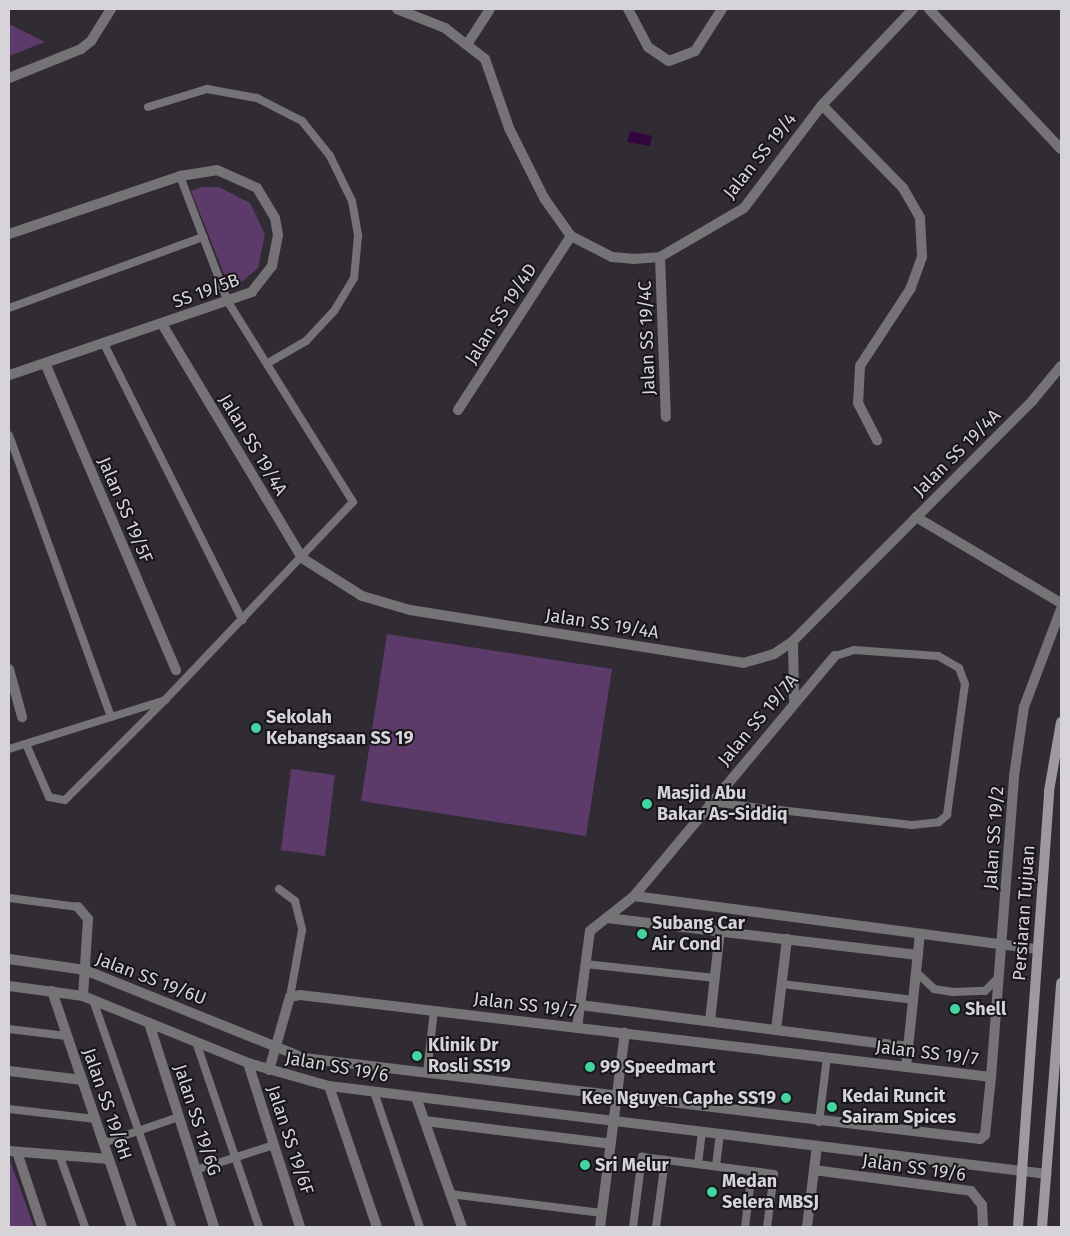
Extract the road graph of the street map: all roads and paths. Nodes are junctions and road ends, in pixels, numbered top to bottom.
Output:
1 (111, 9) edge
2 (397, 9) edge
3 (490, 9) edge
4 (628, 9) edge
5 (722, 9) edge
6 (913, 9) edge
7 (929, 9) edge
8 (468, 43) junction
9 (9, 78) edge
10 (822, 105) junction
11 (148, 107) dead end
12 (1061, 150) edge
13 (180, 176) junction
14 (9, 234) edge
15 (571, 236) junction
16 (204, 238) junction
17 (660, 257) junction
18 (228, 302) junction
19 (9, 308) edge
20 (162, 324) junction
21 (104, 344) junction
22 (46, 363) junction
23 (268, 363) junction
24 (1061, 366) edge
25 (9, 375) edge
26 (458, 410) dead end
27 (666, 417) dead end
28 (9, 436) edge
29 (877, 440) dead end
30 (916, 517) junction
31 (302, 558) junction
32 (1061, 603) edge
33 (1061, 609) edge
34 (242, 620) junction
35 (793, 641) junction
36 (835, 656) joint
37 (9, 669) edge
38 (176, 670) dead end
39 (165, 700) junction
40 (794, 701) junction
41 (22, 717) dead end
42 (111, 717) junction
43 (1061, 722) edge
44 (26, 744) junction
45 (9, 749) edge
46 (709, 802) junction
47 (279, 889) dead end
48 (634, 896) junction
49 (9, 898) edge
50 (78, 907) joint
51 (607, 918) junction
52 (720, 931) junction
53 (920, 934) junction
54 (787, 939) junction
55 (1004, 945) junction
56 (1038, 949) junction
57 (918, 955) junction
58 (9, 960) edge
59 (585, 964) junction
60 (85, 970) junction
61 (916, 972) junction
62 (1001, 974) junction
63 (715, 978) junction
64 (1061, 983) edge
65 (782, 984) junction
66 (9, 986) edge
67 (52, 991) junction
68 (83, 996) junction
69 (290, 997) junction
70 (93, 1000) junction
71 (914, 1000) junction
72 (580, 1005) junction
73 (434, 1011) junction
74 (710, 1021) junction
75 (149, 1023) junction
76 (577, 1028) junction
77 (9, 1030) edge
78 (776, 1030) junction
79 (625, 1033) junction
80 (67, 1036) junction
81 (196, 1042) junction
82 (277, 1047) junction
83 (908, 1047) junction
84 (827, 1057) junction
85 (248, 1062) junction
86 (906, 1067) junction
87 (269, 1070) junction
88 (9, 1071) edge
89 (427, 1073) junction
90 (991, 1077) junction
91 (82, 1080) junction
92 (328, 1086) junction
93 (374, 1092) junction
94 (416, 1097) junction
95 (617, 1097) junction
96 (9, 1109) edge
97 (179, 1117) junction
98 (95, 1119) junction
99 (425, 1121) junction
100 (614, 1121) junction
101 (819, 1122) junction
102 (138, 1131) junction
103 (702, 1132) junction
104 (720, 1134) junction
105 (103, 1143) junction
106 (274, 1144) junction
107 (611, 1144) junction
108 (817, 1146) junction
109 (13, 1152) edge
110 (60, 1157) junction
111 (235, 1157) junction
112 (109, 1159) junction
113 (665, 1160) junction
114 (698, 1164) junction
115 (716, 1166) junction
116 (196, 1170) junction
117 (814, 1170) junction
118 (752, 1171) junction
119 (1022, 1172) junction
120 (1047, 1174) junction
121 (450, 1194) junction
122 (602, 1213) junction
123 (42, 1227) edge
124 (85, 1227) edge
125 (132, 1227) edge
126 (172, 1227) edge
127 (214, 1227) edge
128 (259, 1227) edge
129 (300, 1227) edge
130 (376, 1227) edge
131 (420, 1227) edge
132 (462, 1227) edge
133 (600, 1227) edge
134 (633, 1227) edge
135 (656, 1227) edge
136 (745, 1227) edge
137 (767, 1227) edge
138 (807, 1227) edge
139 (983, 1227) edge
140 (1018, 1227) edge
141 (1042, 1227) edge

1 - 9 street
2 - 8 street
3 - 8 street
4 - 5 street
6 - 10 street, Jalan SS 19/4
7 - 12 street
8 - 15 street
10 - 17 street, Jalan SS 19/4
10 - 29 street
11 - 23 lane
13 - 14 street, SS 19/5B
13 - 16 lane
13 - 18 street, SS 19/5B
15 - 17 street
15 - 26 street, Jalan SS 19/4D
16 - 18 lane
16 - 19 lane
17 - 27 street, Jalan SS 19/4C
18 - 20 street, SS 19/5B
18 - 23 lane
20 - 21 street, SS 19/5B
20 - 31 street, Jalan SS 19/4A
21 - 22 street, SS 19/5B
21 - 34 lane
22 - 25 street, SS 19/5B
22 - 38 street, Jalan SS 19/5F
23 - 31 lane
24 - 30 street, Jalan SS 19/4A
28 - 42 lane
30 - 32 street
30 - 35 street, Jalan SS 19/4A
31 - 34 lane
31 - 35 street, Jalan SS 19/4A
33 - 55 street, Jalan SS 19/2
34 - 39 lane
35 - 40 street
36 - 40 street, Jalan SS 19/7A
36 - 46 lane
37 - 41 street
39 - 42 lane
39 - 44 lane
40 - 46 street, Jalan SS 19/7A
42 - 44 lane
43 - 56 main road, Persiaran Tujuan
44 - 45 lane
46 - 48 street, Jalan SS 19/7A
47 - 69 lane
48 - 51 street, Jalan SS 19/7A
48 - 53 street
49 - 50 lane
50 - 60 street
51 - 52 street
51 - 59 street, Jalan SS 19/7A
52 - 54 street
52 - 63 street
53 - 55 street
53 - 57 street
54 - 57 street
54 - 65 street
55 - 56 street
55 - 62 street, Jalan SS 19/2
56 - 119 main road, Persiaran Tujuan
57 - 61 street
58 - 60 street, Jalan SS 19/6U
59 - 63 lane
59 - 72 street, Jalan SS 19/7A
60 - 68 street
60 - 82 street, Jalan SS 19/6U
61 - 62 lane
61 - 71 street
62 - 90 street, Jalan SS 19/2
63 - 74 street
64 - 120 main road
65 - 71 lane
65 - 78 street
66 - 67 street, Jalan SS 19/6
67 - 68 street, Jalan SS 19/6
67 - 80 street, Jalan SS 19/6H
68 - 70 street, Jalan SS 19/6
69 - 73 street, Jalan SS 19/7
69 - 82 street
70 - 75 street, Jalan SS 19/6
70 - 102 lane
71 - 83 street
72 - 74 street
72 - 76 street, Jalan SS 19/7A
73 - 76 street, Jalan SS 19/7
73 - 89 lane
74 - 78 street
75 - 81 street, Jalan SS 19/6
75 - 97 street, Jalan SS 19/6G
76 - 79 street, Jalan SS 19/7
77 - 80 lane
78 - 83 street
79 - 84 street, Jalan SS 19/7
79 - 95 street
80 - 91 street, Jalan SS 19/6H
81 - 85 street, Jalan SS 19/6
81 - 111 lane
82 - 87 street
82 - 89 street, Jalan SS 19/7
83 - 86 street
84 - 86 street, Jalan SS 19/7
84 - 101 lane
85 - 87 street, Jalan SS 19/6
85 - 106 street, Jalan SS 19/6F
86 - 90 street, Jalan SS 19/7
87 - 92 street, Jalan SS 19/6
88 - 91 street
89 - 95 street, Jalan SS 19/7
90 - 101 street, Jalan SS 19/7
91 - 98 street, Jalan SS 19/6H
92 - 93 street, Jalan SS 19/6
92 - 130 street
93 - 94 street, Jalan SS 19/6
93 - 131 lane
94 - 99 street
94 - 100 street, Jalan SS 19/6
95 - 100 street
95 - 101 street, Jalan SS 19/7
96 - 98 lane
97 - 102 lane
97 - 116 street, Jalan SS 19/6G
98 - 105 street, Jalan SS 19/6H
99 - 107 street
99 - 121 street
100 - 103 street, Jalan SS 19/6
100 - 107 street
102 - 105 lane
102 - 126 lane
103 - 104 street, Jalan SS 19/6
103 - 114 lane
104 - 108 street, Jalan SS 19/6
104 - 115 lane
105 - 112 street, Jalan SS 19/6H
106 - 111 lane
106 - 129 street, Jalan SS 19/6F
107 - 122 street
108 - 117 street
108 - 119 street, Jalan SS 19/6
109 - 110 street
109 - 123 street
110 - 112 street
110 - 124 lane
111 - 116 lane
111 - 128 lane
112 - 125 street, Jalan SS 19/6H
113 - 114 lane
113 - 134 lane
113 - 135 lane
114 - 115 lane
115 - 118 lane
116 - 127 street, Jalan SS 19/6G
117 - 138 street
117 - 139 street, Jalan SS 19/6
118 - 136 lane
118 - 137 lane
119 - 120 street, Jalan SS 19/6
119 - 140 main road, Persiaran Tujuan
120 - 141 main road
121 - 122 lane
121 - 132 street
122 - 133 street

